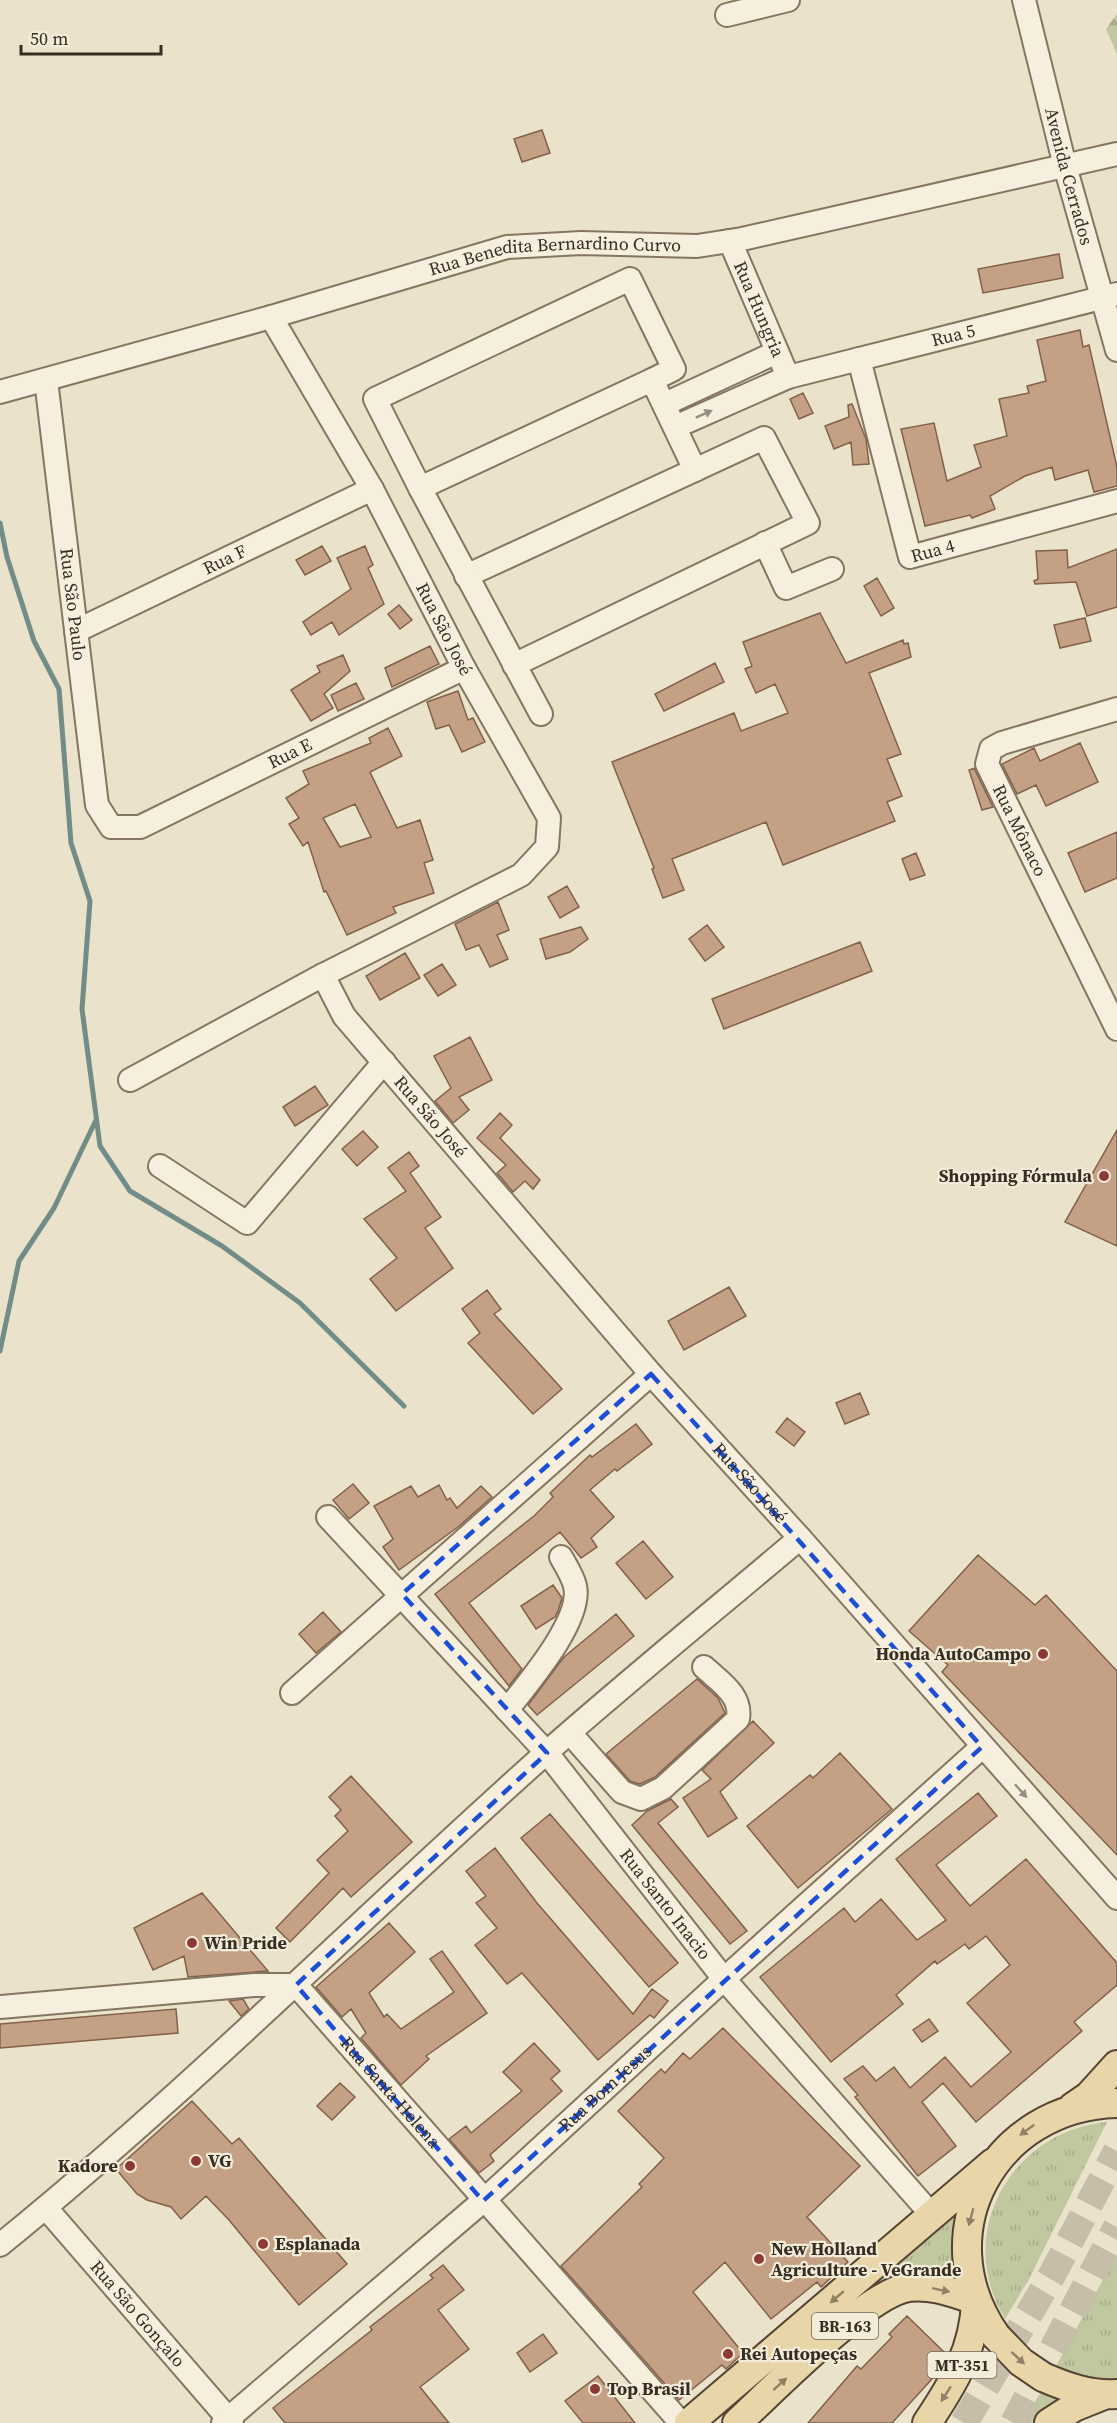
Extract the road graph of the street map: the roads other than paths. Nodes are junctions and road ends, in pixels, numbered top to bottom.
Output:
1 (788, 0) edge
2 (1024, 0) edge
3 (727, 15) dead end
4 (1117, 154) edge
5 (1065, 166) junction
6 (730, 241) junction
7 (1111, 296) edge
8 (271, 317) junction
9 (1117, 350) edge
10 (777, 352) junction
11 (859, 359) junction
12 (788, 377) junction
13 (46, 380) junction
14 (652, 380) junction
15 (0, 392) edge
16 (665, 404) junction
17 (675, 427) junction
18 (694, 470) junction
19 (420, 488) junction
20 (372, 489) junction
21 (1117, 501) edge
22 (765, 543) junction
23 (832, 569) dead end
24 (466, 576) junction
25 (76, 632) junction
26 (514, 665) junction
27 (464, 668) junction
28 (1117, 708) edge
29 (541, 714) dead end
30 (111, 827) joint
31 (323, 975) junction
32 (1117, 1029) edge
33 (384, 1062) junction
34 (130, 1080) dead end
35 (160, 1166) dead end
36 (651, 1374) junction
37 (328, 1517) dead end
38 (800, 1538) junction
39 (561, 1557) dead end
40 (402, 1593) junction
41 (704, 1667) dead end
42 (292, 1693) dead end
43 (507, 1710) junction
44 (570, 1733) junction
45 (982, 1747) junction
46 (546, 1753) junction
47 (1117, 1898) edge
48 (724, 1979) junction
49 (296, 1985) junction
50 (0, 2007) edge
51 (1117, 2065) edge
52 (1117, 2103) edge
53 (1070, 2109) junction
54 (993, 2163) junction
55 (483, 2201) junction
56 (46, 2208) junction
57 (931, 2214) junction
58 (0, 2245) edge
59 (976, 2300) junction
60 (1111, 2395) edge
61 (228, 2421) edge
62 (681, 2423) edge
63 (689, 2423) edge
64 (737, 2423) edge
65 (927, 2423) edge
66 (1049, 2423) edge

1 - 3 street
2 - 5 street, Avenida Cerrados
4 - 5 street, Rua Benedita Bernardino Curvo
5 - 6 street, Rua Benedita Bernardino Curvo
5 - 7 street, Avenida Cerrados
6 - 8 street, Rua Benedita Bernardino Curvo
6 - 10 street, Rua Hungria
7 - 9 street, Avenida Cerrados
7 - 11 street, Rua 5
8 - 13 street, Rua Benedita Bernardino Curvo
8 - 20 street, Rua São José
10 - 12 street, Rua Hungria
10 - 16 street
11 - 12 street, Rua 5
11 - 21 street, Rua 4
17 -> 12 street, Rua 5
13 - 15 street, Rua Benedita Bernardino Curvo
13 - 25 street, Rua São Paulo
14 - 16 street
14 - 19 street
14 - 19 street
16 - 17 street
17 - 18 street
18 - 22 street
18 - 24 street
19 - 24 street
20 - 25 street, Rua F
20 - 27 street, Rua São José
22 - 23 street
22 - 26 street
24 - 26 street
25 - 30 street, Rua São Paulo
26 - 29 street
27 - 30 street, Rua E
27 - 31 street, Rua São José
28 - 32 street, Rua Mônaco
31 - 33 street, Rua São José
31 - 34 street
33 - 35 street
33 - 36 street, Rua São José
36 - 38 street, Rua São José
36 - 40 street
37 - 40 street, Rua Santo Inacio
38 - 44 street
38 - 45 street, Rua São José
39 - 43 street
40 - 42 street
40 - 43 street, Rua Santo Inacio
41 - 44 street
43 - 46 street, Rua Santo Inacio
44 - 46 street
45 -> 47 street, Rua São José
45 - 48 street, Rua Bom Jesus
46 - 48 street, Rua Santo Inacio
46 - 49 street
48 - 55 street, Rua Bom Jesus
48 - 57 street, Rua Santo Inacio
49 - 50 street
49 - 55 street, Rua Santa Helena
49 - 56 street
51 - 53 main road, BR-163
52 - 53 main road
53 -> 54 main road, BR-163
54 - 57 main road, BR-163
54 -> 59 main road
55 - 61 street, Rua Bom Jesus
55 - 62 street, Rua Santa Helena
56 - 58 street
56 - 61 street, Rua São Gonçalo
57 -> 63 main road, BR-163
59 -> 60 main road, bridge
64 -> 59 main road, BR-163
59 -> 65 main road, MT-351
60 - 66 main road

